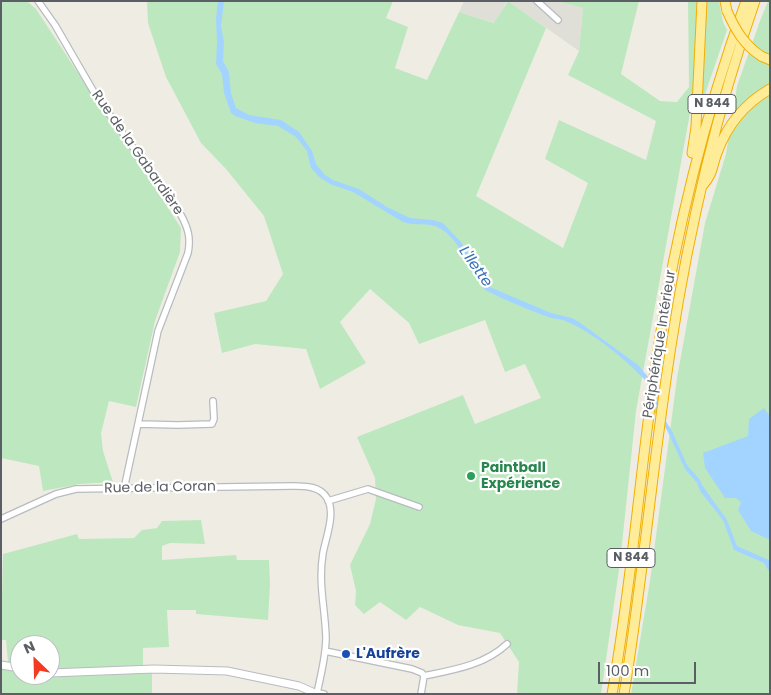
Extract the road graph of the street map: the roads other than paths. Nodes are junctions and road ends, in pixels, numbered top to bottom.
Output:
1 (38, 1) edge
2 (537, 1) edge
3 (702, 1) edge
4 (725, 1) edge
5 (754, 2) edge
6 (558, 20) dead end
7 (765, 58) edge
8 (770, 89) edge
9 (702, 187) junction
10 (685, 208) junction
11 (213, 401) dead end
12 (138, 424) junction
13 (124, 489) junction
14 (328, 500) junction
15 (419, 507) dead end
16 (1, 519) edge
17 (507, 644) dead end
18 (326, 651) junction
19 (60, 672) edge
20 (424, 676) junction
21 (319, 694) edge
22 (421, 694) edge
23 (612, 694) edge
24 (624, 694) edge

1 - 12 street, Rue de la Gabardière
2 - 6 street
3 - 10 highway
4 - 7 highway, bridge
5 - 9 highway, N 844
5 - 10 highway, Périphérique Intérieur / N 844
8 - 9 highway
9 - 24 highway, N 844
10 - 23 highway, Périphérique Intérieur / N 844
11 - 12 street
12 - 13 street, Rue de la Gabardière
13 - 14 street, Rue de la Coran
13 - 16 street, Rue de la Coran
14 - 15 street
14 - 18 street
17 - 20 street
18 - 20 street
18 - 21 street
19 - 21 street
20 - 22 street

